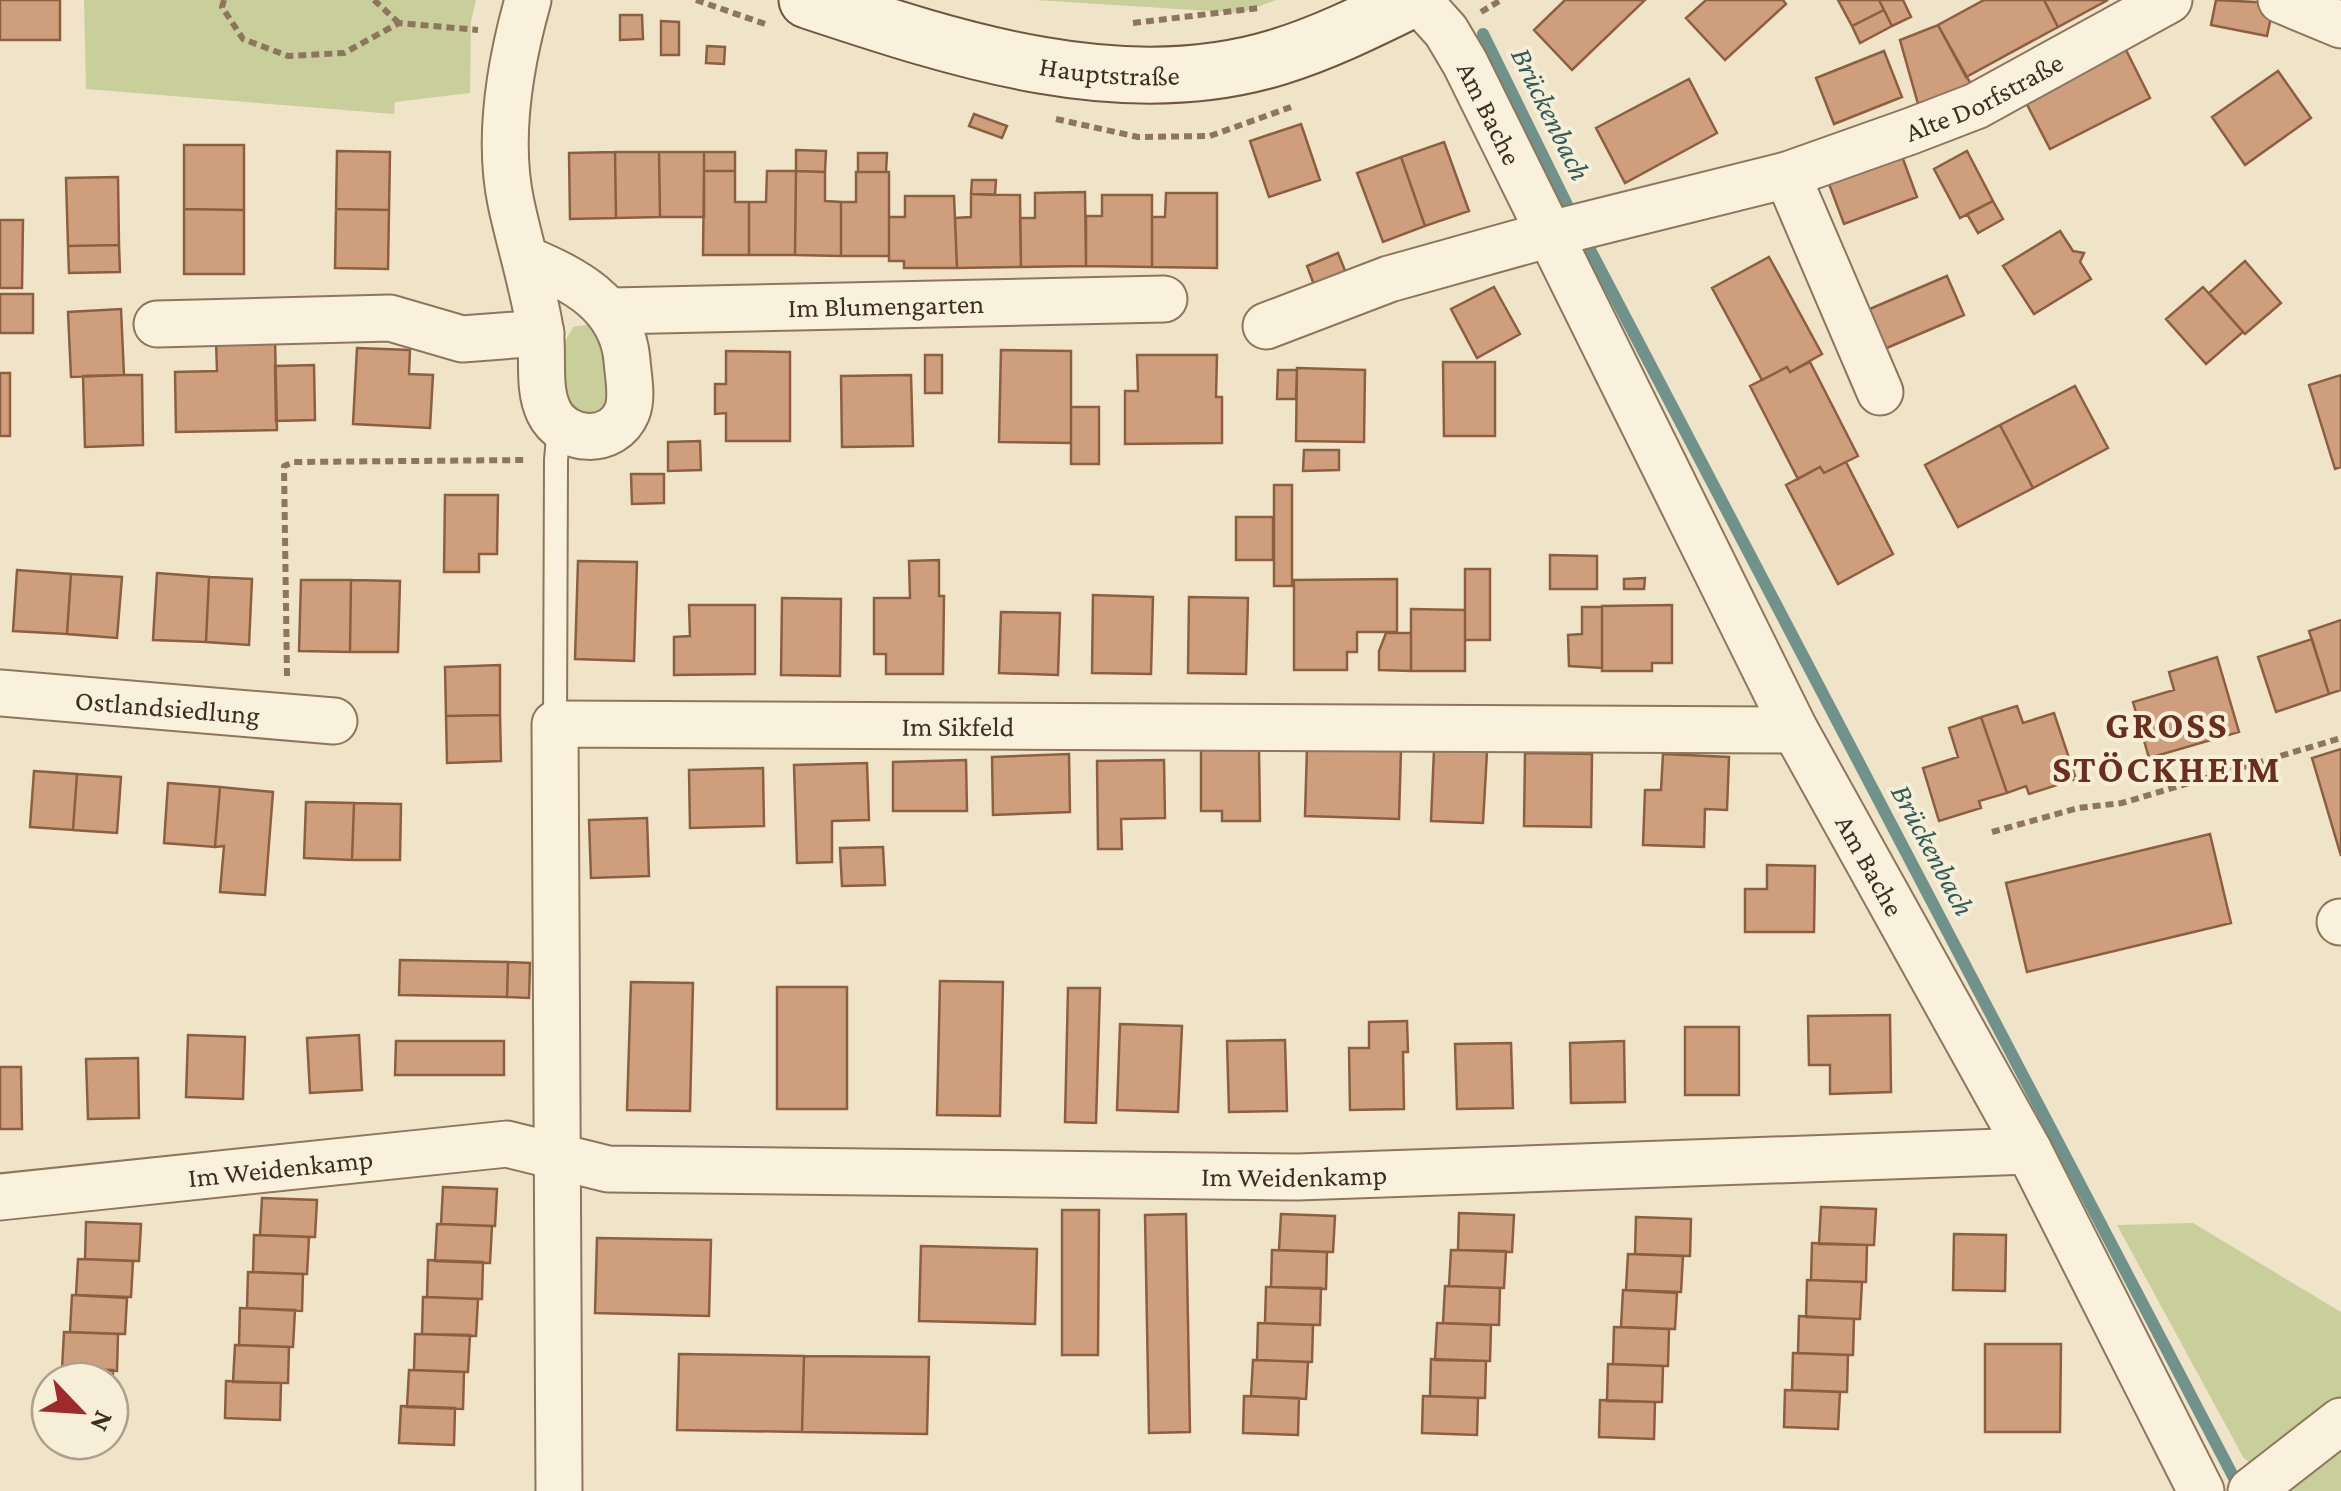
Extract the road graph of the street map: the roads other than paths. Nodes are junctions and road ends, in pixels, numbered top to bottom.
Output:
1 (807, 0) edge
2 (1415, 0) edge
3 (2169, 0) edge
4 (2280, 0) edge
5 (523, 17) edge
6 (2341, 25) edge
7 (1787, 175) junction
8 (1550, 234) junction
9 (526, 260) junction
10 (1164, 299) dead end
11 (611, 311) junction
12 (156, 324) dead end
13 (1266, 326) dead end
14 (541, 333) junction
15 (1880, 392) dead end
16 (558, 443) junction
17 (0, 694) edge
18 (334, 721) dead end
19 (555, 724) junction
20 (1795, 730) junction
21 (2029, 1151) junction
22 (558, 1158) junction
23 (0, 1197) edge
24 (2341, 1421) edge
25 (559, 1491) edge
26 (2201, 1491) edge
27 (2251, 1491) edge

1 - 2 street, Hauptstraße
2 - 8 street, Am Bache
3 - 7 street, Alte Dorfstraße
4 - 6 street
5 - 9 street
7 - 8 street, Alte Dorfstraße
7 - 15 street
8 - 13 street
8 - 20 street, Am Bache
9 - 11 street
9 - 14 street
10 - 11 street, Im Blumengarten
11 - 16 street
12 - 14 street
14 - 16 street
16 - 19 lane
17 - 18 street, Ostlandsiedlung
19 - 20 street, Im Sikfeld
19 - 22 street
20 - 21 street, Am Bache
21 - 22 street, Im Weidenkamp
21 - 26 street, Am Bache
22 - 23 street, Im Weidenkamp
22 - 25 street
24 - 27 street

